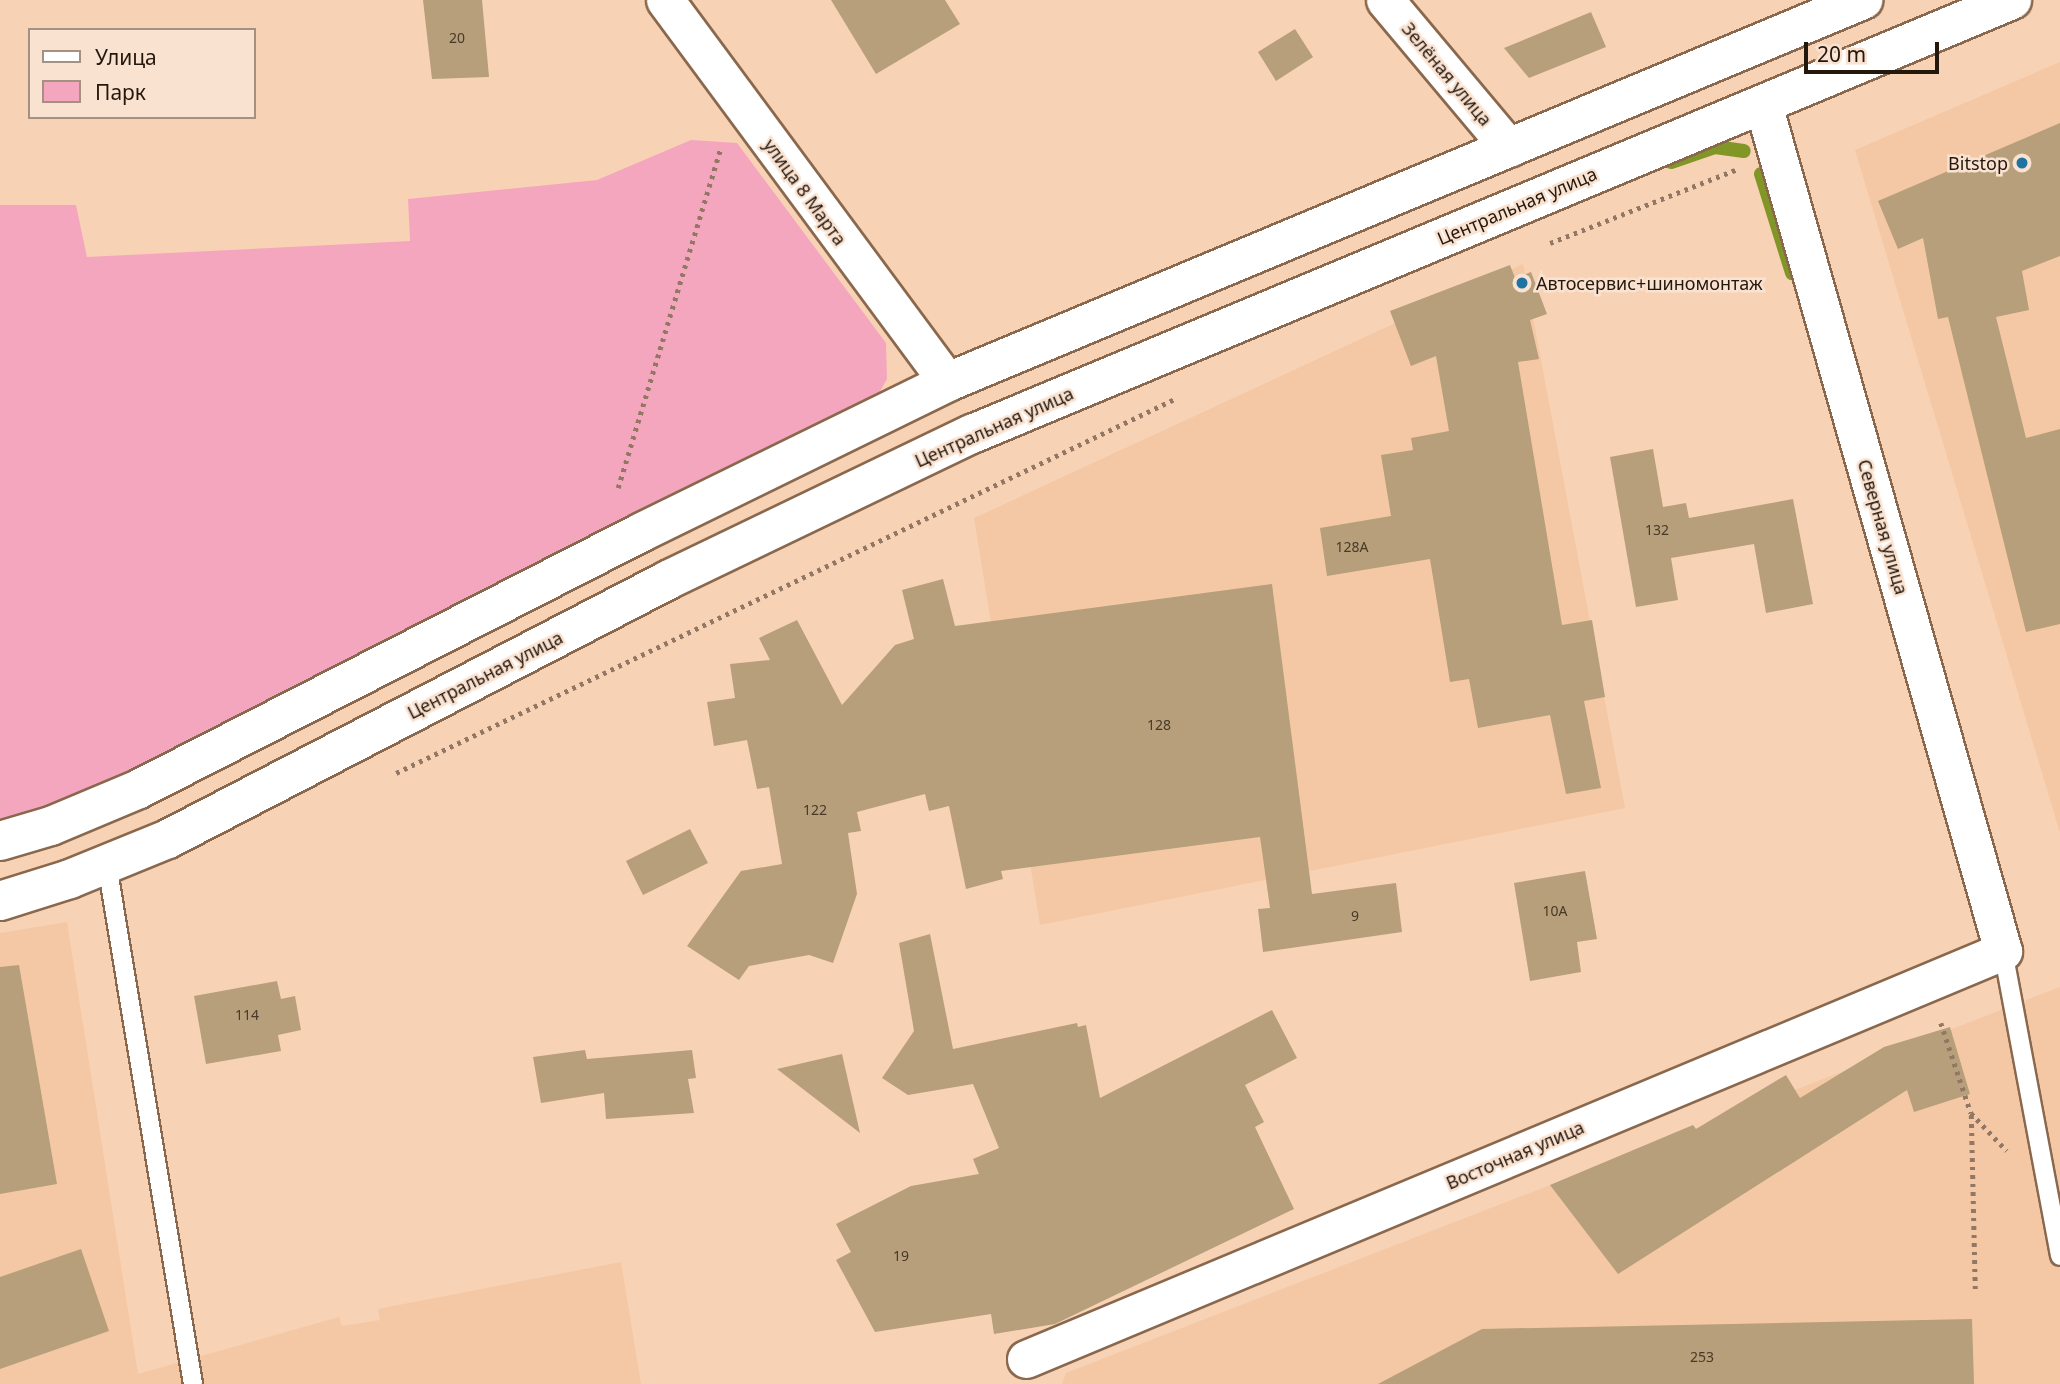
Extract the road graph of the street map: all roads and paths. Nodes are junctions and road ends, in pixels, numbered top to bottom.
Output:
1 (664, 0) edge
2 (1385, 0) edge
3 (1863, 0) edge
4 (2012, 0) edge
5 (736, 98) junction
6 (1763, 104) junction
7 (1509, 148) junction
8 (1777, 154) junction
9 (1544, 245) dead end
10 (948, 382) junction
11 (1185, 395) dead end
12 (618, 488) dead end
13 (383, 779) dead end
14 (0, 841) edge
15 (107, 865) junction
16 (0, 901) edge
17 (2003, 951) junction
18 (1941, 1030) dead end
19 (1971, 1113) junction
20 (2049, 1196) junction
21 (2060, 1256) edge
22 (1976, 1289) dead end
23 (1025, 1365) dead end
24 (193, 1384) edge

1 - 5 street, улица 8 Марта
2 - 7 street, Зелёная улица
3 - 7 main road
4 - 6 main road, Центральная улица
5 - 10 street, улица 8 Марта
5 - 12 path
6 - 8 street, Северная улица
6 - 15 main road, Центральная улица
7 - 10 main road
8 - 9 path
8 - 17 street, Северная улица
10 - 14 main road
11 - 13 path
15 - 16 main road, Центральная улица
15 - 24 lane
17 - 20 lane
17 - 23 street, Восточная улица
18 - 19 path
19 - 20 path
19 - 22 path
20 - 21 lane

